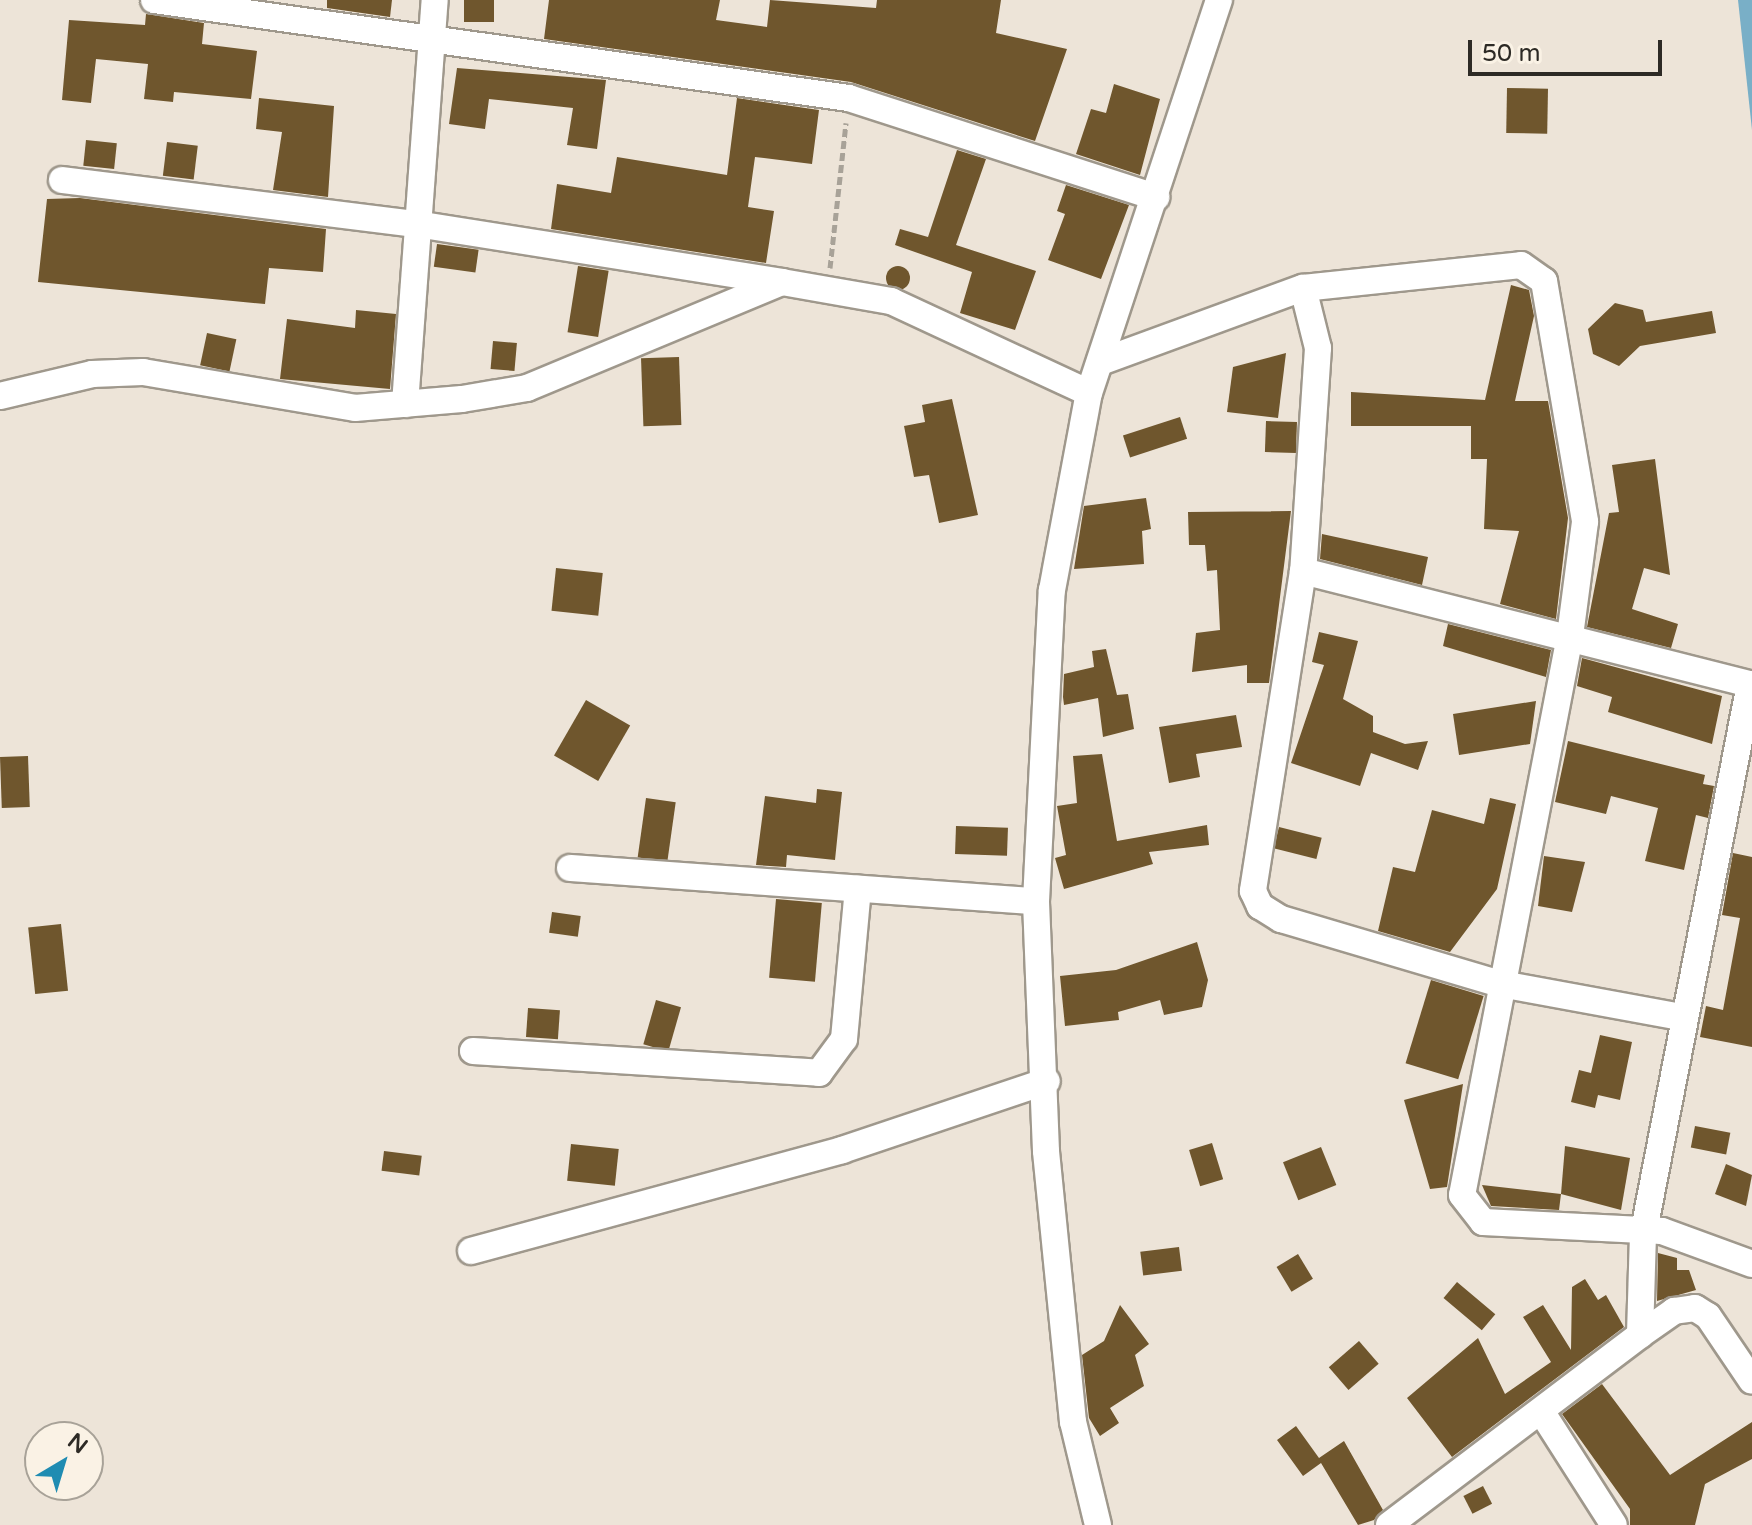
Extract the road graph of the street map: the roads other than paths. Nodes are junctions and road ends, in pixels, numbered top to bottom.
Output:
1 (154, 0) edge
2 (435, 0) edge
3 (1219, 0) edge
4 (432, 36) junction
5 (62, 180) dead end
6 (1156, 197) junction
7 (423, 225) junction
8 (782, 282) junction
9 (1303, 288) junction
10 (1103, 361) junction
11 (1089, 393) junction
12 (0, 396) edge
13 (405, 404) junction
14 (1303, 571) junction
15 (1570, 636) junction
16 (1751, 684) edge
17 (570, 868) dead end
18 (858, 889) junction
19 (1036, 901) junction
20 (1501, 984) junction
21 (1681, 1017) junction
22 (473, 1051) dead end
23 (1047, 1081) junction
24 (1643, 1235) junction
25 (471, 1251) dead end
26 (1752, 1264) edge
27 (1640, 1335) junction
28 (1752, 1381) edge
29 (1541, 1411) junction
30 (1098, 1525) edge
31 (1390, 1525) edge
32 (1614, 1525) edge

1 - 4 street
2 - 4 street
3 - 6 street
4 - 6 street
4 - 7 street
5 - 7 street
6 - 10 street
7 - 8 street
7 - 13 street
8 - 11 street
8 - 13 street
9 - 10 street
9 - 14 street
9 - 15 street
10 - 11 street
11 - 19 street
12 - 13 street
14 - 15 street
14 - 20 street
15 - 16 street
15 - 20 street
16 - 21 street
17 - 18 street
18 - 19 street
18 - 22 street
19 - 23 street
20 - 21 street
20 - 24 street
21 - 24 street
23 - 25 street
23 - 30 street
24 - 26 street
24 - 27 street
27 - 28 street
27 - 29 street
29 - 31 street
29 - 32 street

